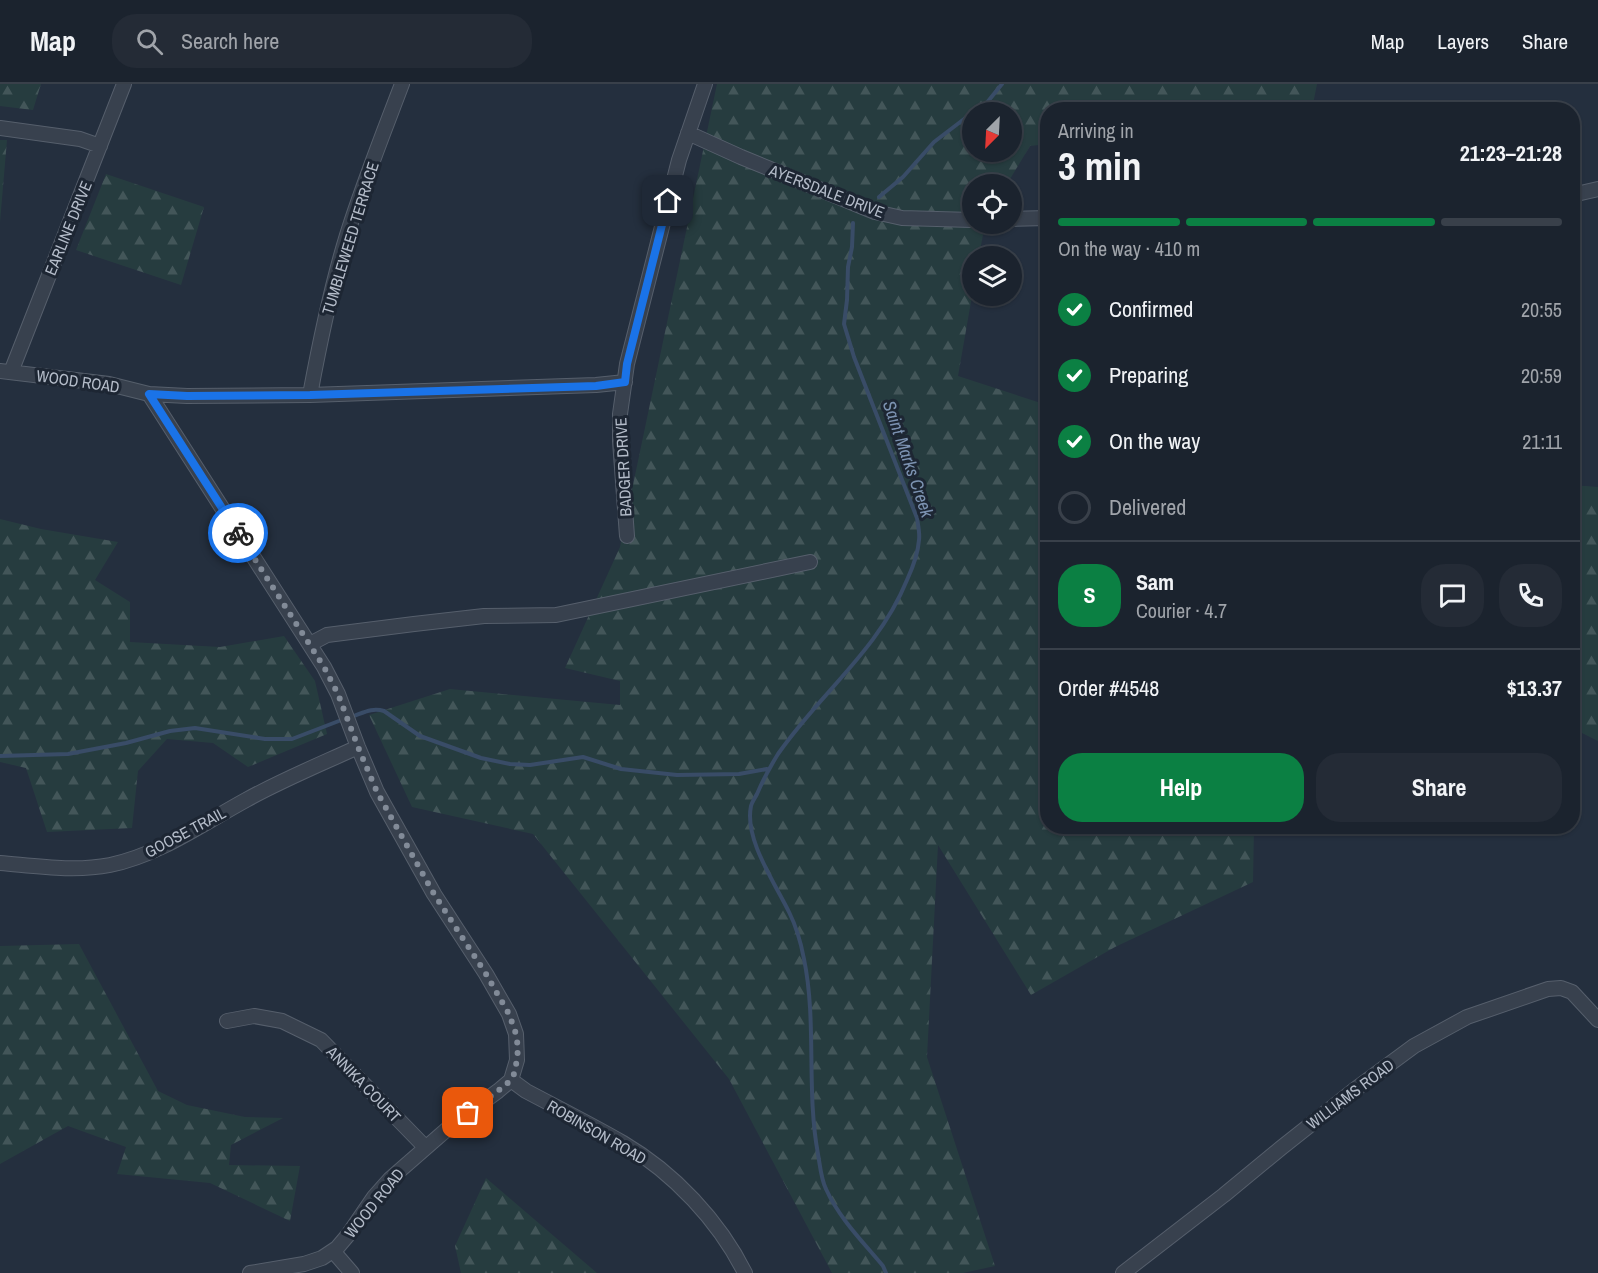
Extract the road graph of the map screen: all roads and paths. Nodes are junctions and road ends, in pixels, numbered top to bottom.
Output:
1 (124, 84) edge
2 (402, 84) edge
3 (705, 84) edge
4 (0, 128) edge
5 (688, 133) junction
6 (100, 146) junction
7 (1598, 189) edge
8 (1580, 193) edge
9 (1040, 218) edge
10 (1022, 219) edge
11 (962, 220) edge
12 (6, 372) edge
13 (625, 382) junction
14 (149, 394) junction
15 (310, 395) junction
16 (627, 537) dead end
17 (810, 562) dead end
18 (310, 644) junction
19 (358, 747) junction
20 (0, 863) edge
21 (1598, 1020) edge
22 (227, 1022) dead end
23 (511, 1080) junction
24 (425, 1147) junction
25 (333, 1251) junction
26 (250, 1273) edge
27 (352, 1273) edge
28 (745, 1273) edge
29 (1123, 1273) edge

1 - 6 street, EARLINE DRIVE
2 - 15 street, TUMBLEWEED TERRACE
3 - 5 street, BADGER DRIVE
4 - 6 street
5 - 11 street, AYERSDALE DRIVE
5 - 13 street, BADGER DRIVE
6 - 12 street, EARLINE DRIVE
7 - 8 street
9 - 10 street
12 - 14 street, WOOD ROAD
13 - 15 street, WOOD ROAD
13 - 16 street, BADGER DRIVE
14 - 15 street, WOOD ROAD
14 - 18 street
17 - 18 street
18 - 19 street
19 - 20 street, GOOSE TRAIL
19 - 23 street
21 - 29 street, WILLIAMS ROAD
22 - 24 street, ANNIKA COURT
23 - 24 street, WOOD ROAD
23 - 28 street, ROBINSON ROAD
24 - 25 street, WOOD ROAD
25 - 26 street, WOOD ROAD
25 - 27 street

